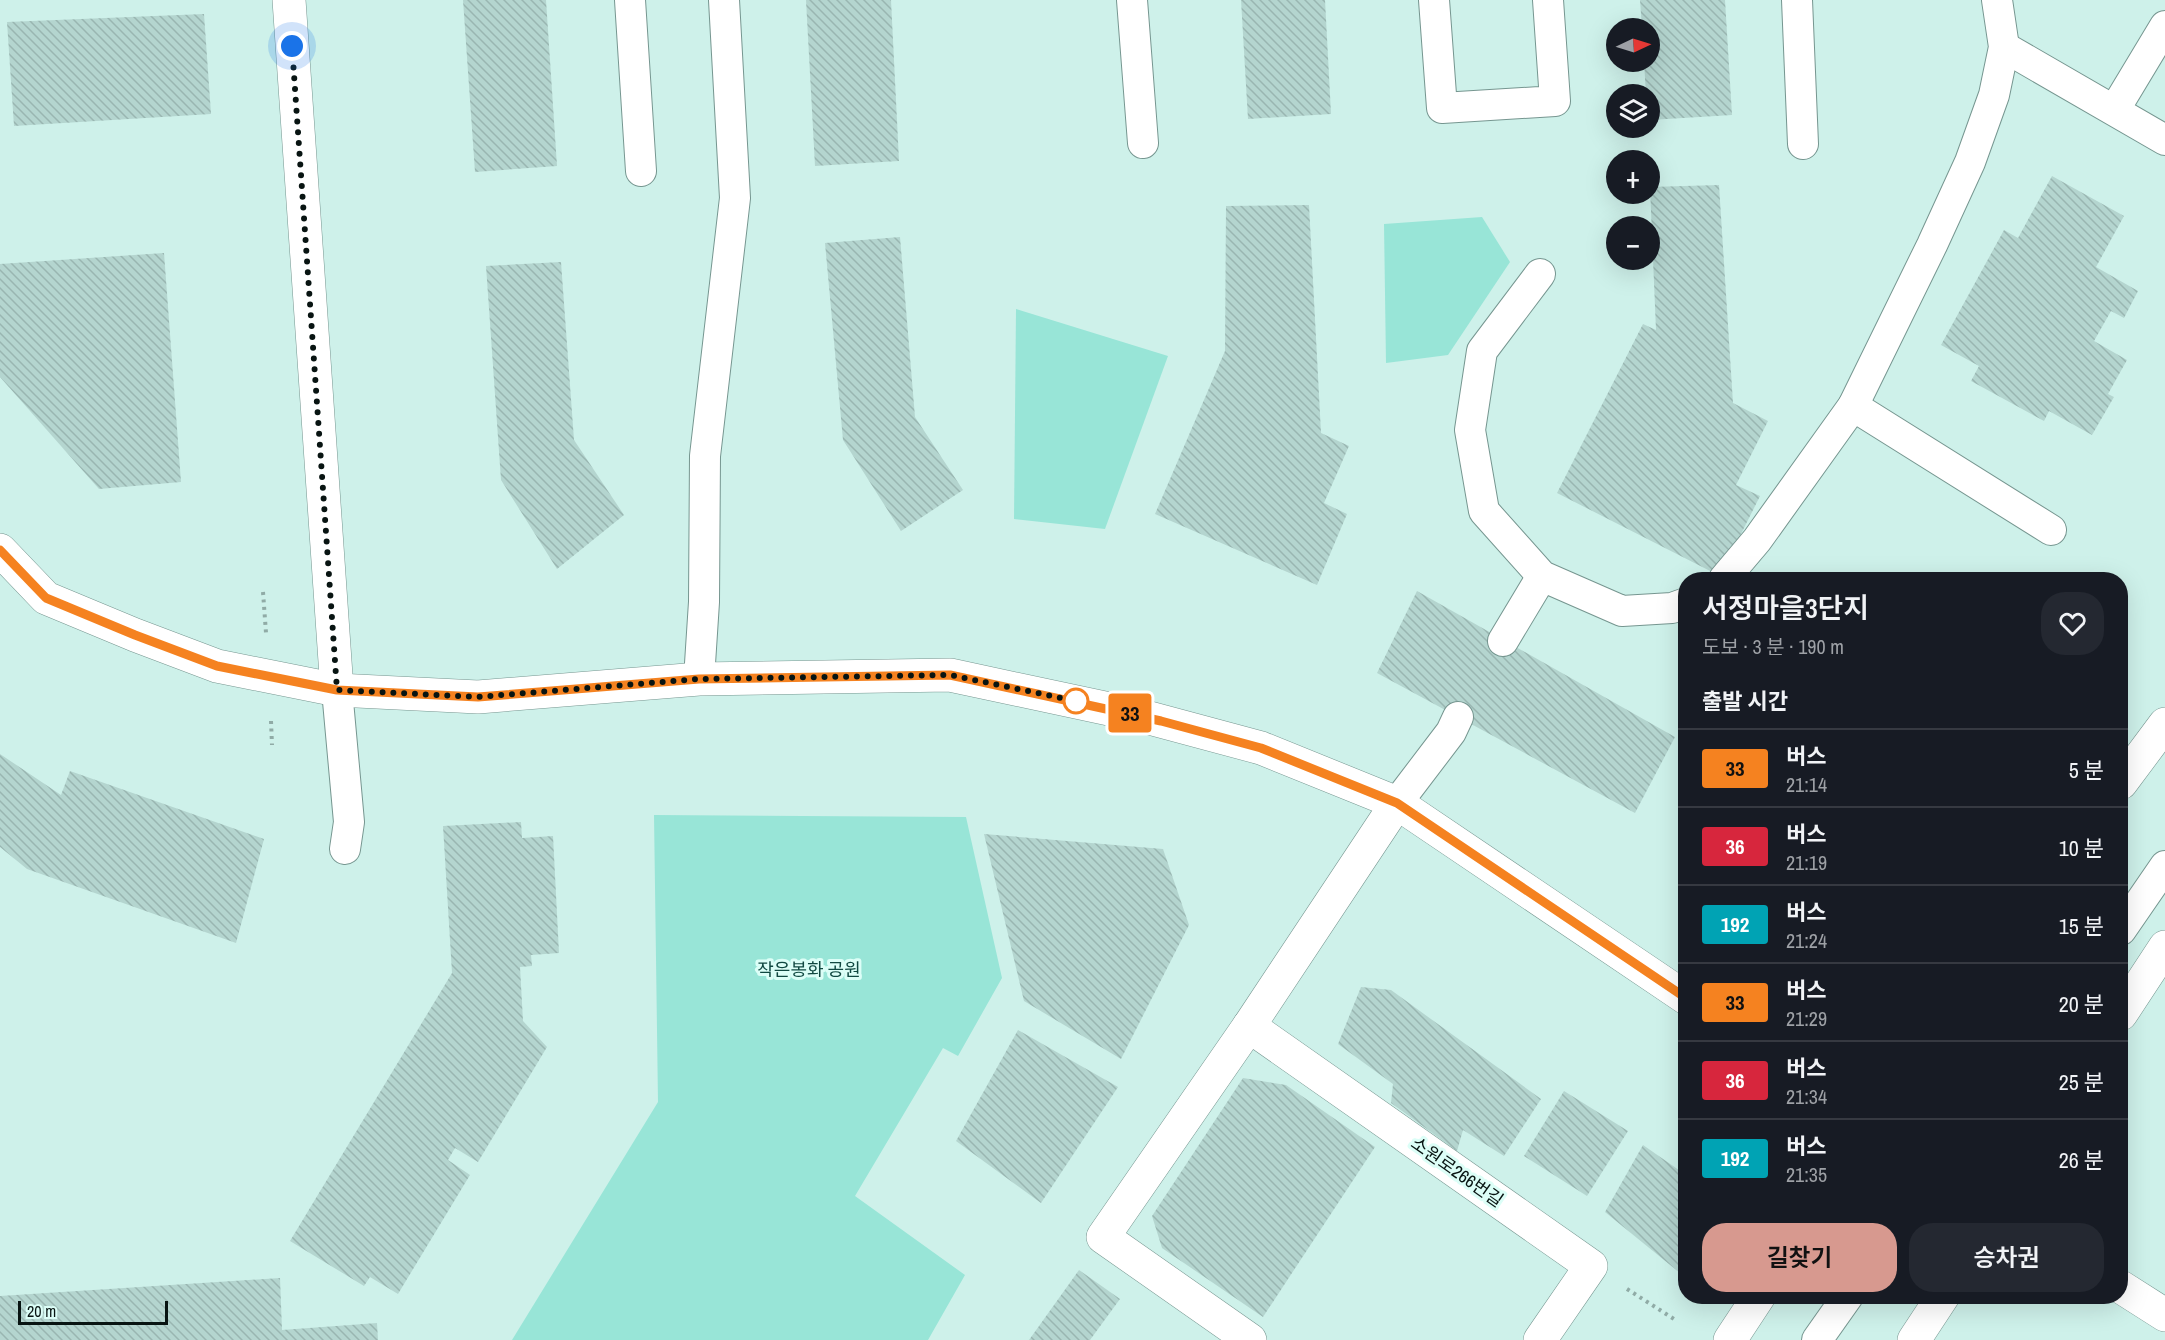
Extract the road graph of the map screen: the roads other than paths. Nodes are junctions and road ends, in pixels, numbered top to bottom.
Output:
1 (289, 0) edge
2 (630, 0) edge
3 (724, 0) edge
4 (1132, 0) edge
5 (1434, 0) edge
6 (1548, 0) edge
7 (1797, 0) edge
8 (1997, 0) edge
9 (2165, 26) edge
10 (2004, 47) junction
11 (2115, 109) junction
12 (2165, 140) edge
13 (1143, 143) dead end
14 (1803, 144) dead end
15 (641, 171) dead end
16 (1540, 273) dead end
17 (1853, 406) junction
18 (2052, 530) dead end
19 (0, 550) edge
20 (1738, 572) edge
21 (1542, 576) junction
22 (1678, 606) edge
23 (1503, 640) dead end
24 (699, 679) junction
25 (337, 690) junction
26 (1458, 717) dead end
27 (2165, 724) edge
28 (2128, 774) edge
29 (1397, 803) junction
30 (345, 849) dead end
31 (2165, 866) edge
32 (2128, 920) edge
33 (2165, 947) edge
34 (1678, 993) edge
35 (2128, 1003) edge
36 (1249, 1026) junction
37 (2128, 1291) edge
38 (1754, 1304) edge
39 (1842, 1304) edge
40 (1937, 1304) edge
41 (2165, 1315) edge
42 (1250, 1340) edge
43 (1540, 1340) edge
44 (1730, 1340) edge
45 (1817, 1340) edge
46 (1914, 1340) edge

1 - 25 main road
2 - 15 lane
3 - 24 lane
4 - 13 lane
5 - 6 lane
7 - 14 lane
8 - 10 lane
9 - 11 lane
10 - 11 lane
10 - 17 lane
11 - 12 lane
16 - 21 lane
17 - 18 lane
17 - 20 lane
19 - 25 main road
21 - 22 lane
21 - 23 lane
24 - 25 main road
24 - 29 main road
25 - 30 lane
26 - 29 lane
27 - 28 main road
29 - 34 main road
29 - 36 main road
31 - 32 lane
33 - 35 main road
36 - 42 main road
36 - 43 main road, 소원로266번길
37 - 41 main road
38 - 44 main road
39 - 45 lane
40 - 46 main road

